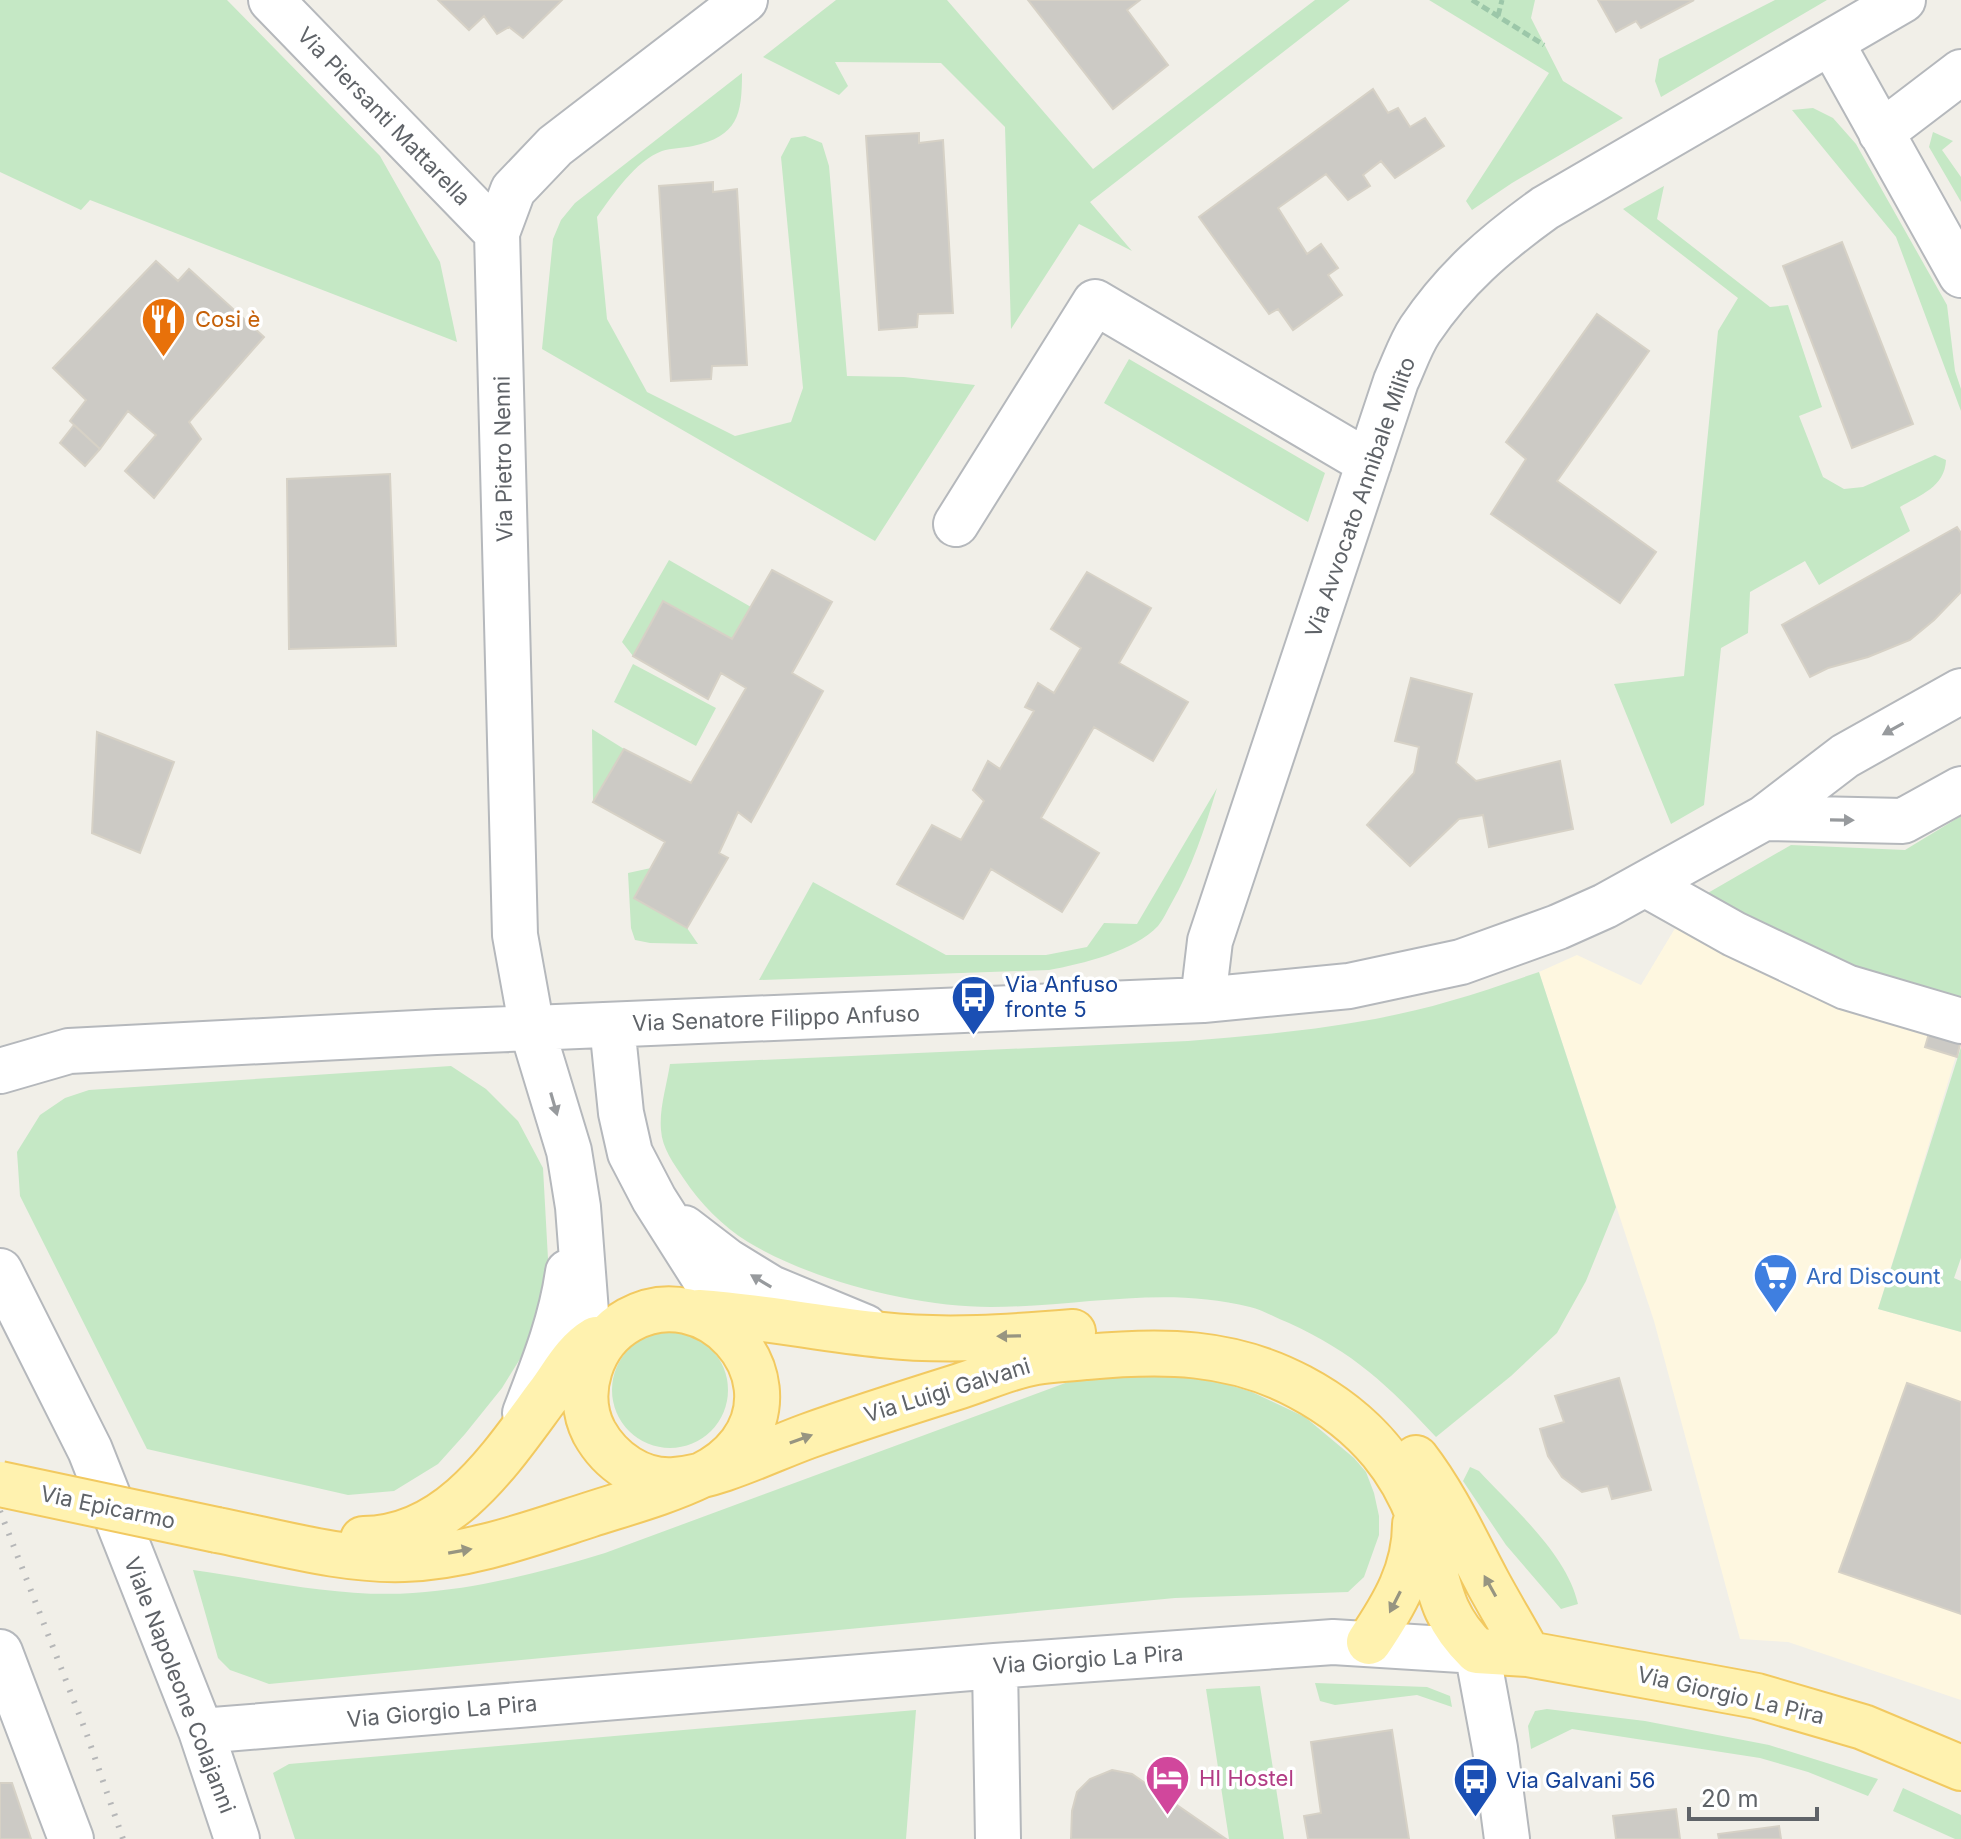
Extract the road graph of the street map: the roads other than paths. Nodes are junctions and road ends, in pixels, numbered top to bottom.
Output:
1 (271, 0) edge
2 (745, 0) edge
3 (1903, 0) edge
4 (1831, 42) junction
5 (1961, 72) edge
6 (1881, 133) junction
7 (497, 233) junction
8 (1961, 275) edge
9 (1369, 463) junction
10 (956, 524) dead end
11 (1961, 691) edge
12 (1961, 789) edge
13 (1764, 818) junction
14 (1645, 884) junction
15 (1203, 1000) junction
16 (1961, 1021) edge
17 (612, 1025) junction
18 (532, 1029) junction
19 (0, 1071) edge
20 (654, 1199) junction
21 (578, 1207) junction
22 (0, 1271) edge
23 (719, 1323) junction
24 (884, 1336) junction
25 (589, 1354) junction
26 (517, 1434) junction
27 (702, 1475) junction
28 (0, 1484) edge
29 (1415, 1501) junction
30 (217, 1530) junction
31 (1369, 1642) junction
32 (1477, 1651) junction
33 (0, 1652) edge
34 (1528, 1654) junction
35 (995, 1666) junction
36 (201, 1731) junction
37 (18, 1745) edge
38 (1961, 1768) edge
39 (71, 1839) edge
40 (237, 1839) edge
41 (998, 1839) edge
42 (1507, 1839) edge

1 - 7 street, Via Piersanti Mattarella
2 - 7 street, Via Pietro Nenni
3 - 4 street, Via Avvocato Annibale Milito
4 - 6 street
4 - 9 street, Via Avvocato Annibale Milito
5 - 6 street
6 - 8 street
7 - 18 street, Via Pietro Nenni
9 - 10 street
9 - 15 street, Via Avvocato Annibale Milito
11 -> 13 street, Via Senatore Filippo Anfuso
13 -> 12 street
13 - 14 street, Via Senatore Filippo Anfuso
14 - 15 street, Via Senatore Filippo Anfuso
14 - 16 street
15 - 17 street, Via Senatore Filippo Anfuso
17 - 18 street, Via Senatore Filippo Anfuso
17 - 20 street
18 - 19 street, Via Senatore Filippo Anfuso
18 -> 21 street, Via Pietro Nenni
20 - 23 street
24 -> 20 street
21 - 25 street
21 - 26 street
22 - 36 street, Viale Napoleone Colajanni
23 - 24 main road, Via Luigi Galvani
23 - 25 main road
23 - 27 main road
34 -> 24 main road, Via Luigi Galvani
25 - 26 main road
25 - 27 main road
26 - 30 main road
27 -> 29 main road, Via Luigi Galvani
30 -> 27 main road
28 - 30 main road, Via Epicarmo, bridge
29 -> 31 main road
29 - 32 main road, Via Luigi Galvani
31 - 32 street, Via Giorgio La Pira
31 - 35 street, Via Giorgio La Pira
32 - 34 main road, Via Giorgio La Pira
32 - 42 street
33 - 37 street
34 - 38 main road, Via Giorgio La Pira
35 - 36 street, Via Giorgio La Pira
35 - 41 street
36 - 40 street, Viale Napoleone Colajanni
37 - 39 street

